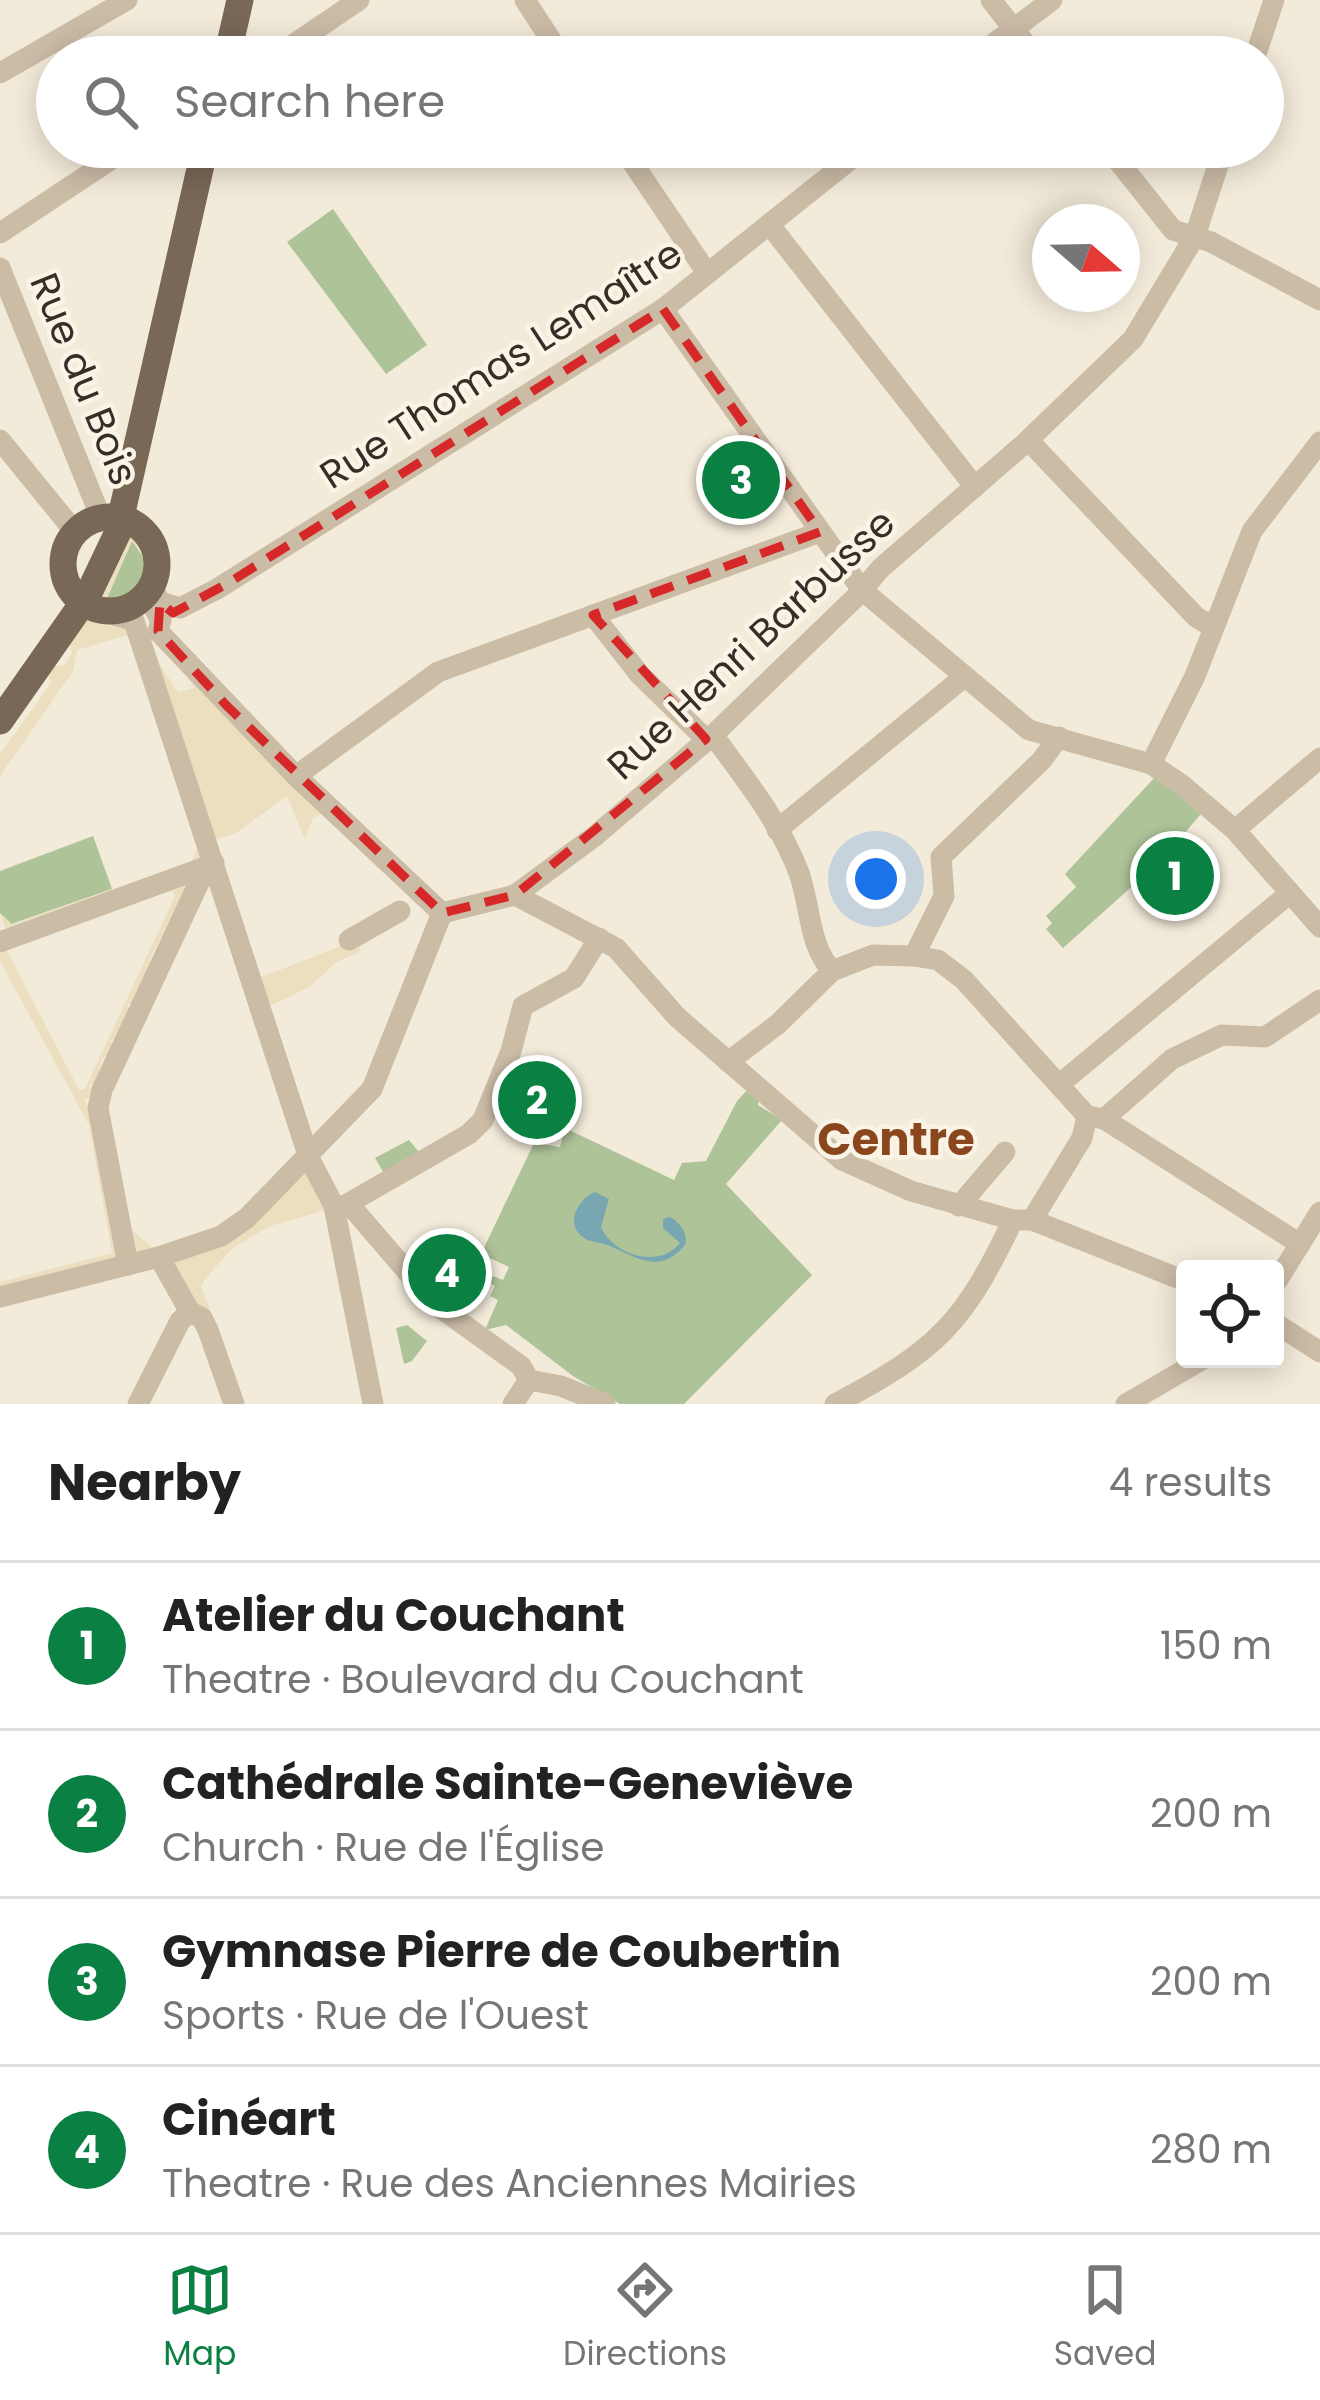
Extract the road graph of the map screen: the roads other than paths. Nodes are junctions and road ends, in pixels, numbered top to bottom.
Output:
1 (127, 0) edge
2 (239, 0) edge
3 (359, 0) edge
4 (525, 0) edge
5 (991, 0) edge
6 (1016, 0) edge
7 (1052, 0) edge
8 (1274, 0) edge
9 (1013, 27) junction
10 (64, 36) edge
11 (231, 36) edge
12 (306, 36) edge
13 (548, 36) edge
14 (1002, 36) edge
15 (1020, 36) edge
16 (1262, 36) edge
17 (36, 52) edge
18 (0, 73) edge
19 (98, 168) edge
20 (200, 168) edge
21 (636, 168) edge
22 (840, 168) edge
23 (1126, 168) edge
24 (1215, 168) edge
25 (769, 224) junction
26 (0, 233) edge
27 (1187, 235) junction
28 (0, 268) edge
29 (707, 273) junction
30 (1320, 300) edge
31 (663, 309) junction
32 (0, 440) edge
33 (1028, 440) junction
34 (1320, 442) edge
35 (975, 487) junction
36 (111, 518) junction
37 (75, 532) junction
38 (820, 532) junction
39 (862, 590) junction
40 (94, 608) junction
41 (147, 608) junction
42 (593, 615) junction
43 (1211, 626) junction
44 (151, 643) dead end
45 (964, 677) junction
46 (3, 719) edge
47 (1059, 736) junction
48 (710, 737) junction
49 (1320, 758) edge
50 (1151, 764) junction
51 (296, 776) junction
52 (777, 830) junction
53 (1235, 830) junction
54 (214, 863) junction
55 (1290, 893) junction
56 (515, 896) junction
57 (421, 907) junction
58 (1320, 927) edge
59 (2, 938) edge
60 (599, 938) junction
61 (349, 940) dead end
62 (914, 956) junction
63 (832, 971) junction
64 (1320, 1000) edge
65 (728, 1062) junction
66 (1061, 1083) junction
67 (1096, 1118) junction
68 (1005, 1152) dead end
69 (309, 1158) junction
70 (959, 1206) junction
71 (342, 1208) junction
72 (1320, 1212) edge
73 (1022, 1220) junction
74 (1300, 1244) junction
75 (159, 1257) junction
76 (128, 1265) junction
77 (1284, 1270) edge
78 (1176, 1278) edge
79 (0, 1297) edge
80 (190, 1312) junction
81 (1284, 1329) edge
82 (1320, 1352) edge
83 (1189, 1368) edge
84 (529, 1380) junction
85 (1132, 1403) edge
86 (138, 1404) edge
87 (234, 1404) edge
88 (373, 1404) edge
89 (513, 1404) edge
90 (605, 1404) edge
91 (835, 1404) edge

1 - 10 street
2 - 11 main road
3 - 12 street
4 - 13 street
5 - 9 street
6 - 9 street
7 - 9 street
8 - 16 street
9 - 14 street
9 - 15 street
17 - 18 street
19 - 26 street
20 - 36 main road
21 - 29 street
22 - 25 street, Rue Thomas Lemaître
23 - 27 street
24 - 27 street, Rue Henri Barbusse
25 - 29 street, Rue Thomas Lemaître
25 - 35 street
27 - 30 street
27 - 33 street, Rue Henri Barbusse
28 - 36 street, Rue du Bois
29 - 31 street, Rue Thomas Lemaître
31 - 38 street
31 - 41 street, Rue Thomas Lemaître
32 - 37 street
33 - 35 street, Rue Henri Barbusse
33 - 43 street
34 - 43 street
35 - 39 street, Rue Henri Barbusse
36 - 37 main road
36 - 40 main road
36 - 41 main road
37 - 40 main road
38 - 39 street
38 - 42 street
39 - 45 street
39 - 48 street, Rue Henri Barbusse
40 - 41 street
40 - 41 main road
40 - 46 main road
41 - 44 street
41 - 51 street
41 - 54 street
42 - 48 street
42 - 51 street
43 - 50 street
45 - 47 street
45 - 52 street
47 - 50 street
47 - 62 street
48 - 52 street
48 - 56 street, Rue Henri Barbusse
49 - 53 street
50 - 53 street
51 - 57 street
52 - 63 street
53 - 55 street
54 - 59 street
54 - 69 street
54 - 76 street
55 - 58 street
55 - 66 street
56 - 57 street, Rue Henri Barbusse
56 - 60 street
57 - 61 street, Rue Henri Barbusse
57 - 69 street
60 - 65 street
60 - 71 street
62 - 63 street
62 - 66 street
63 - 65 street
64 - 67 street
65 - 70 street
66 - 67 street
67 - 73 street
67 - 74 street
68 - 70 street
69 - 71 street
69 - 75 street
70 - 73 street
71 - 84 street
71 - 88 street
72 - 74 street
73 - 78 street
73 - 91 street
74 - 77 street
75 - 76 street
75 - 80 street
76 - 79 street
80 - 86 street
80 - 87 street
81 - 82 street
83 - 85 street
84 - 89 street
84 - 90 street

